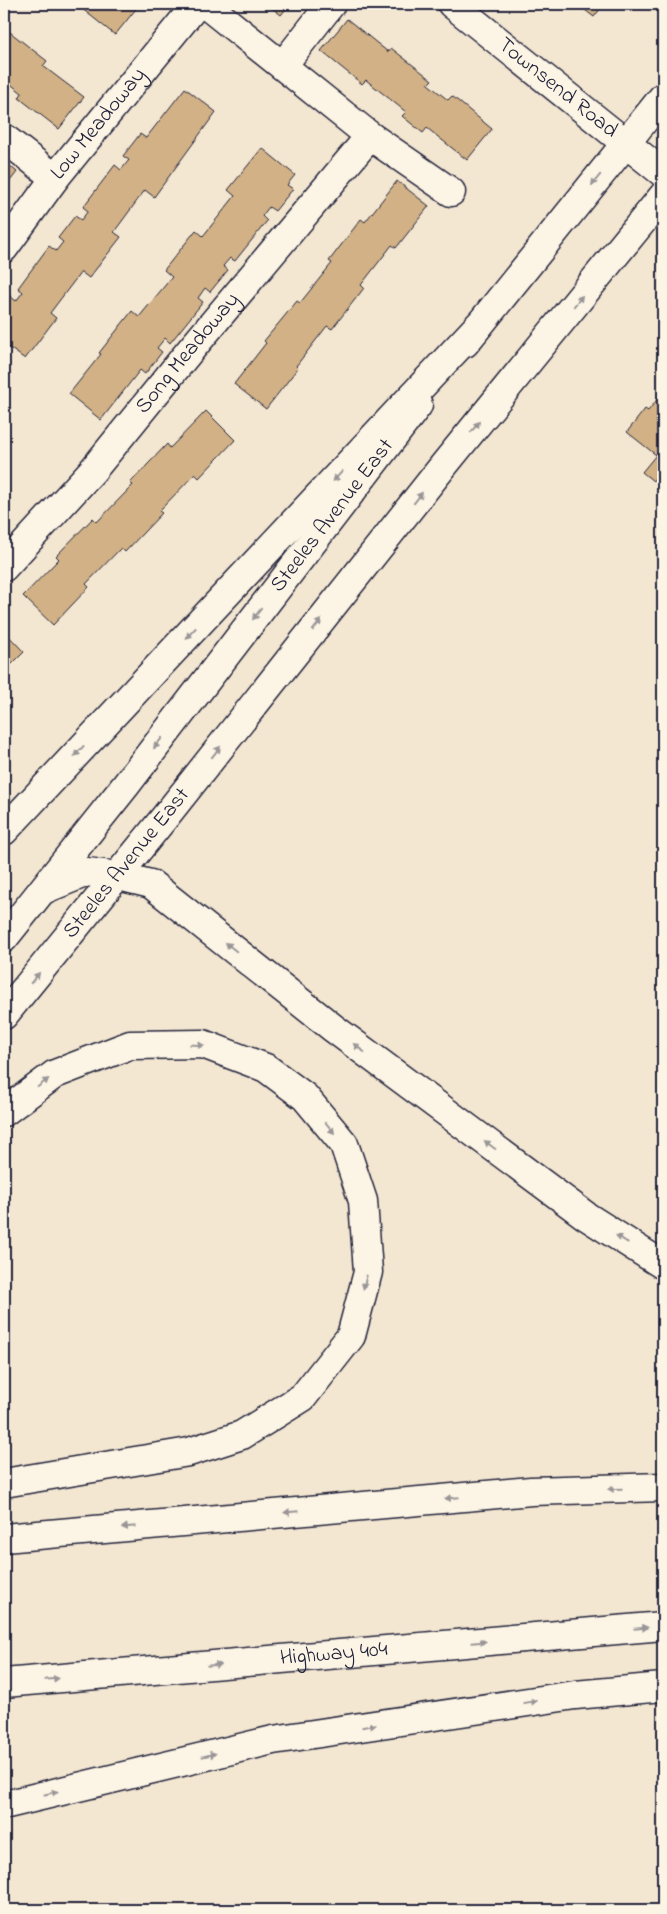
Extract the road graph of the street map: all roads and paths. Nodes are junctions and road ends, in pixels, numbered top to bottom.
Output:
1 (197, 4) edge
2 (205, 4) edge
3 (332, 4) edge
4 (452, 4) edge
5 (283, 66) junction
6 (663, 97) edge
7 (370, 136) junction
8 (4, 138) edge
9 (627, 142) junction
10 (663, 173) edge
11 (55, 178) junction
12 (451, 192) dead end
13 (663, 196) edge
14 (4, 248) edge
15 (479, 325) junction
16 (4, 567) edge
17 (4, 831) edge
18 (118, 876) junction
19 (42, 890) junction
20 (4, 938) edge
21 (4, 1015) edge
22 (4, 1112) edge
23 (663, 1265) edge
24 (4, 1483) edge
25 (663, 1487) edge
26 (4, 1538) edge
27 (663, 1626) edge
28 (4, 1683) edge
29 (663, 1687) edge
30 (4, 1804) edge

1 - 11 main road, Low Meadoway
2 - 5 main road
3 - 5 main road
4 - 9 main road, Townsend Road
5 - 7 main road
6 - 9 main road, Steeles Avenue East
7 - 12 main road
7 - 16 main road, Song Meadoway
8 - 11 main road
9 - 10 main road, Townsend Road
9 -> 15 main road, Steeles Avenue East
11 - 14 main road, Low Meadoway
18 -> 13 main road, Steeles Avenue East
15 -> 17 main road
15 -> 19 main road, Steeles Avenue East
18 - 19 main road
21 -> 18 main road, Steeles Avenue East
23 -> 18 main road
19 - 20 main road, Steeles Avenue East
22 -> 24 main road
25 -> 26 main road
28 -> 27 main road, Highway 404
30 -> 29 main road

